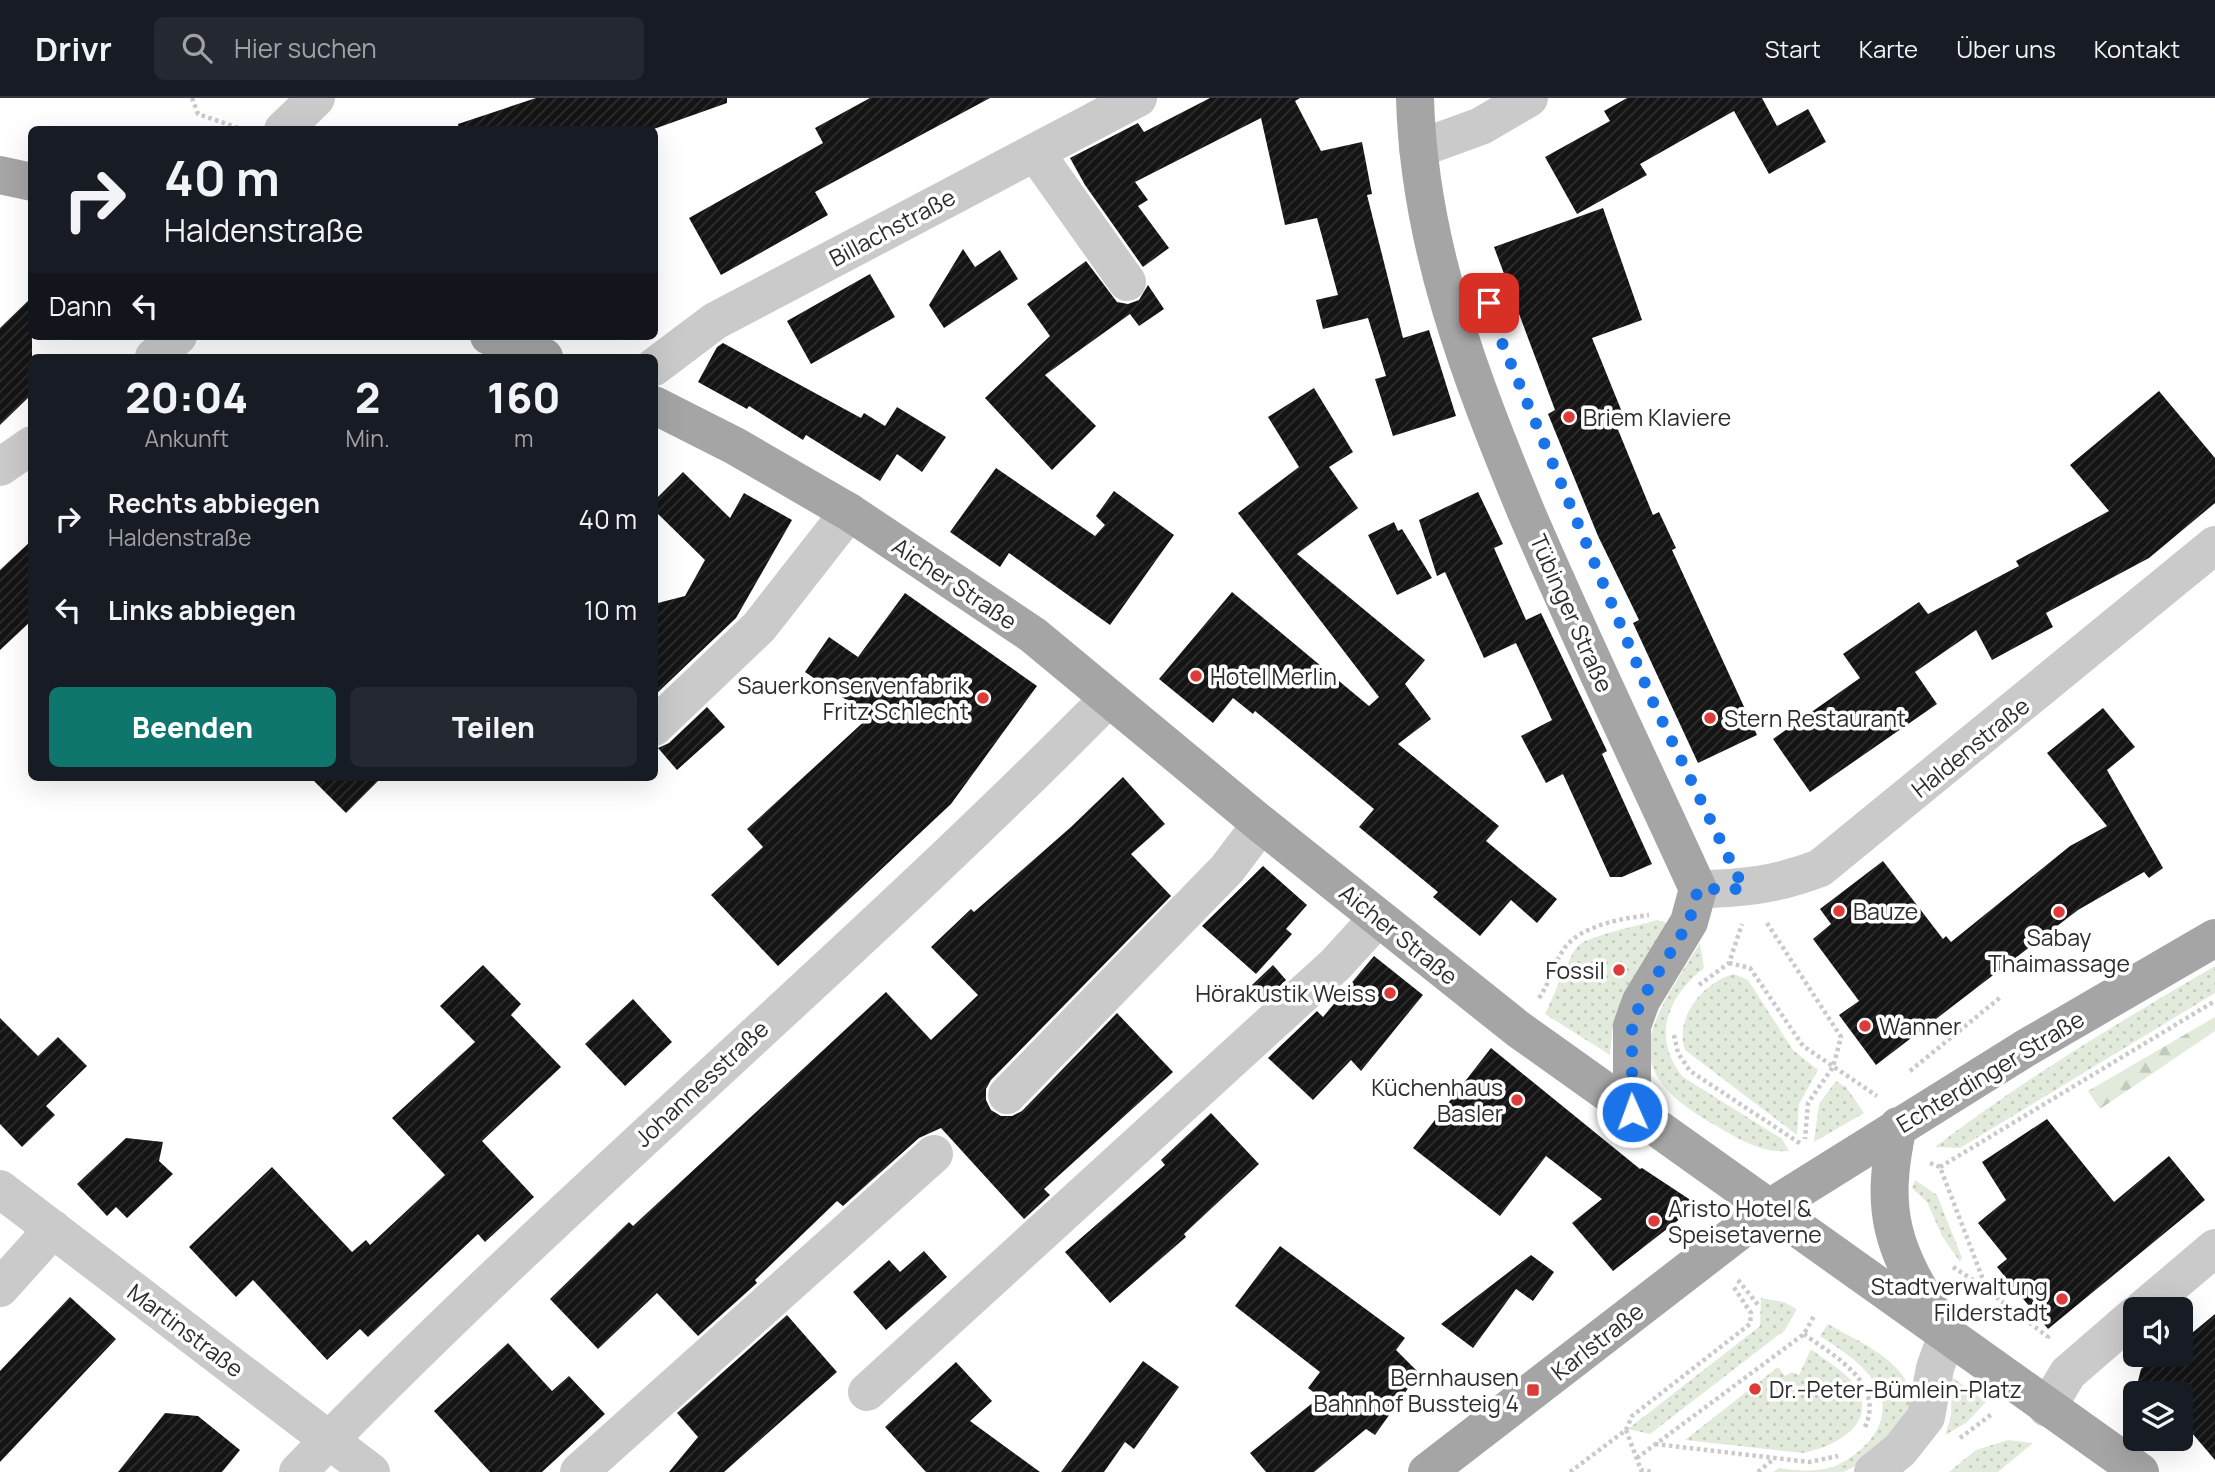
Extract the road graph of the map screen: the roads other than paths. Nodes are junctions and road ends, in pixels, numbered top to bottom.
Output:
1 (316, 98) edge
2 (1138, 98) edge
3 (1415, 98) edge
4 (1529, 98) edge
5 (287, 126) edge
6 (1418, 149) junction
7 (1035, 152) junction
8 (0, 176) edge
9 (28, 181) edge
10 (1127, 282) dead end
11 (173, 340) edge
12 (499, 340) edge
13 (157, 354) edge
14 (536, 354) edge
15 (658, 364) edge
16 (658, 407) edge
17 (28, 448) edge
18 (0, 467) edge
19 (849, 512) junction
20 (2215, 545) edge
21 (1109, 698) junction
22 (658, 723) edge
23 (1261, 824) junction
24 (1694, 906) junction
25 (1378, 918) junction
26 (2215, 938) edge
27 (1007, 1095) dead end
28 (1888, 1111) junction
29 (1632, 1112) junction
30 (934, 1154) dead end
31 (0, 1189) edge
32 (1768, 1209) junction
33 (53, 1229) junction
34 (2215, 1248) edge
35 (0, 1288) edge
36 (2157, 1297) edge
37 (2123, 1326) edge
38 (1947, 1335) junction
39 (867, 1392) dead end
40 (2047, 1408) junction
41 (329, 1440) junction
42 (1859, 1461) edge
43 (298, 1472) edge
44 (371, 1472) edge
45 (579, 1472) edge
46 (1427, 1472) edge
47 (2140, 1472) edge

1 - 5 street
2 - 7 street, Billachstraße
3 - 6 main road, Tübinger Straße
4 - 6 street
6 - 24 main road, Tübinger Straße
7 - 10 street
7 - 15 street, Billachstraße
8 - 9 main road
11 - 13 street
12 - 14 main road
16 - 19 main road, Aicher Straße
17 - 18 street
19 - 21 main road, Aicher Straße
19 - 22 street
20 - 24 street, Haldenstraße
21 - 23 main road, Aicher Straße
21 - 41 street, Johannesstraße
23 - 25 main road, Aicher Straße
23 - 27 street
24 - 29 main road
25 - 29 main road, Aicher Straße
25 - 39 street
26 - 28 main road, Echterdinger Straße
28 - 32 main road, Echterdinger Straße
28 - 38 main road
29 - 32 main road, Aicher Straße
30 - 45 street
31 - 33 street, Martinstraße
32 - 38 main road, Aicher Straße
32 - 46 main road, Karlstraße
33 - 35 street
33 - 41 street, Martinstraße
34 - 36 street
37 - 40 street
38 - 40 main road, Aicher Straße
38 - 42 street
40 - 47 main road, Aicher Straße
41 - 43 street, Johannesstraße
41 - 44 street, Martinstraße

